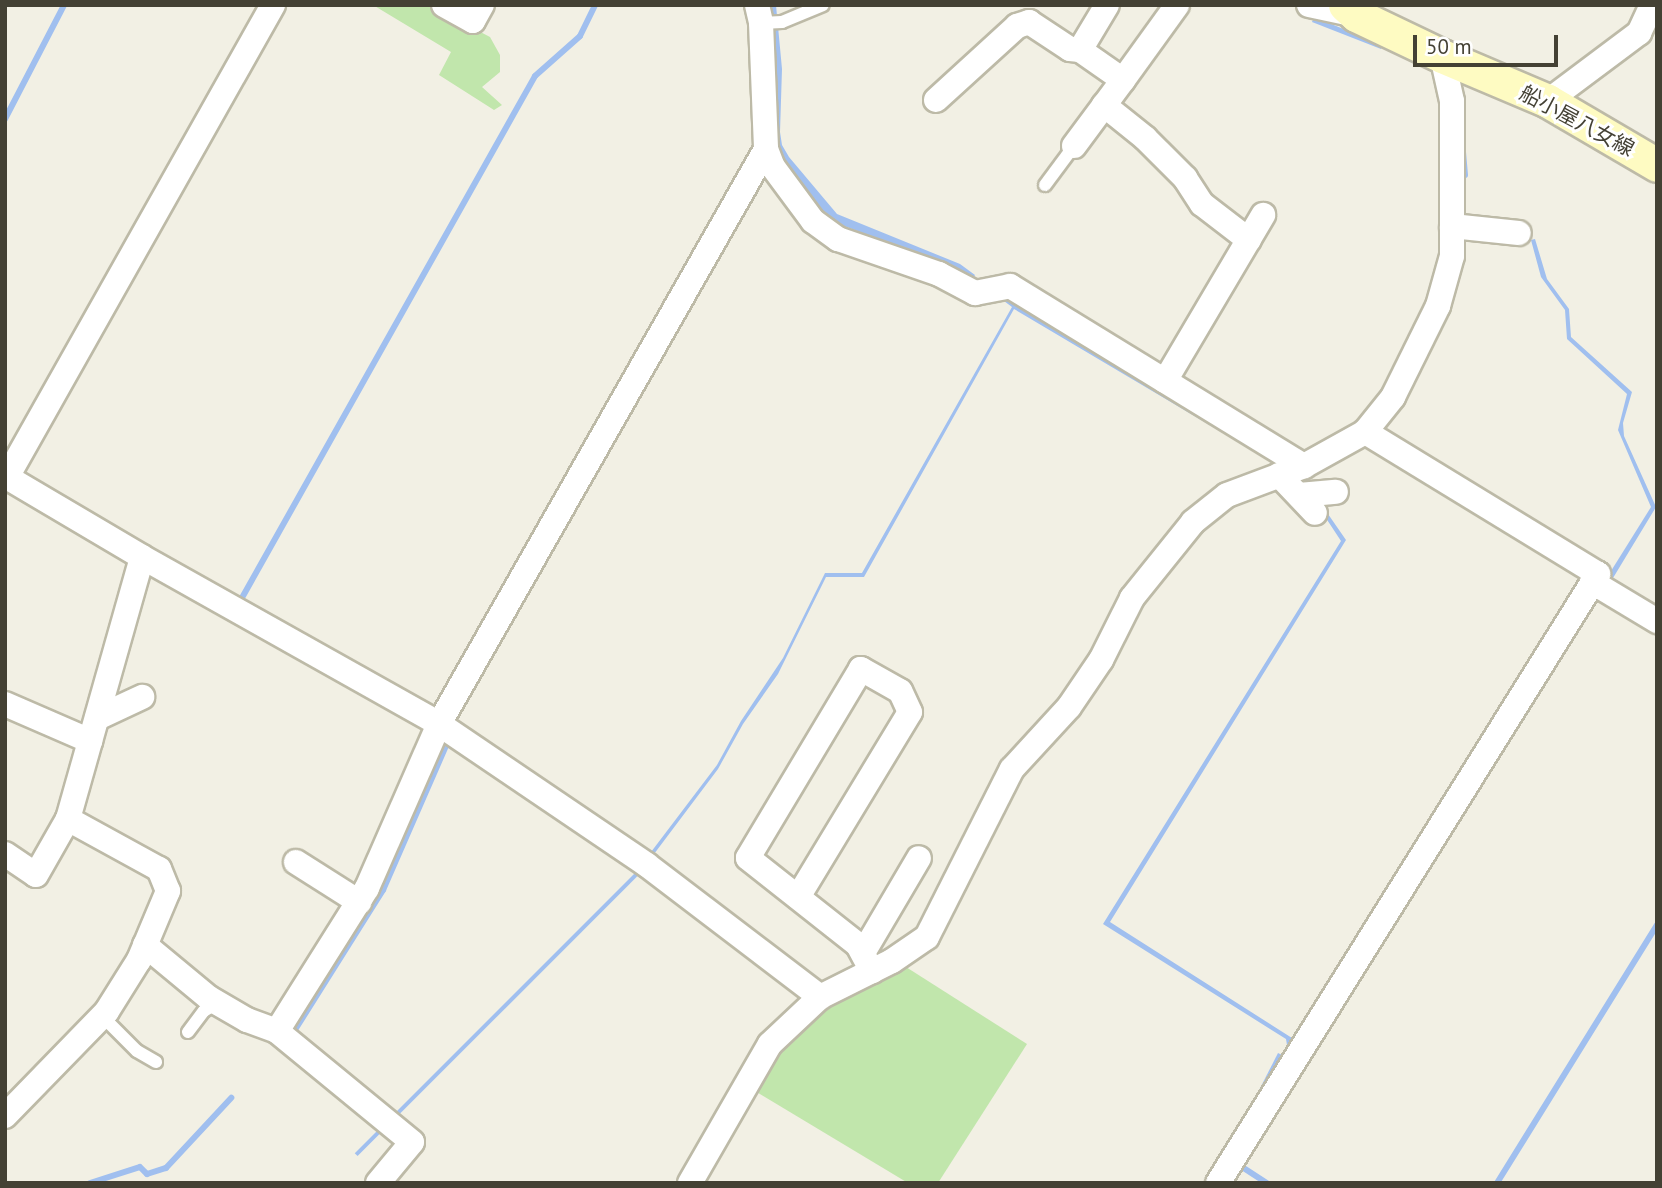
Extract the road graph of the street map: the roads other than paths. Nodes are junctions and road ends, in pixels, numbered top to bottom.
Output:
1 (273, 5) edge
2 (444, 5) edge
3 (482, 5) edge
4 (823, 5) edge
5 (1107, 5) edge
6 (1177, 5) edge
7 (1310, 5) edge
8 (1652, 5) edge
9 (1350, 10) edge
10 (759, 14) edge
11 (1080, 50) junction
12 (1442, 56) junction
13 (1123, 80) junction
14 (936, 100) dead end
15 (1548, 101) junction
16 (1104, 105) junction
17 (1074, 146) joint
18 (766, 149) junction
19 (1657, 165) edge
20 (1045, 185) dead end
21 (1263, 215) dead end
22 (1452, 232) junction
23 (1519, 239) dead end
24 (1249, 240) junction
25 (1165, 381) junction
26 (1365, 432) junction
27 (1304, 466) junction
28 (1279, 475) junction
29 (6, 477) edge
30 (1336, 492) dead end
31 (142, 558) junction
32 (1592, 582) junction
33 (1657, 621) edge
34 (142, 697) dead end
35 (5, 704) edge
36 (439, 724) junction
37 (93, 730) junction
38 (68, 819) junction
39 (5, 854) edge
40 (919, 858) dead end
41 (296, 862) dead end
42 (798, 897) junction
43 (359, 902) junction
44 (145, 945) junction
45 (867, 962) junction
46 (820, 998) junction
47 (217, 1003) junction
48 (102, 1016) junction
49 (277, 1031) junction
50 (188, 1032) dead end
51 (156, 1062) dead end
52 (5, 1116) edge
53 (378, 1183) edge
54 (690, 1183) edge
55 (1218, 1183) edge

1 - 29 street
2 - 3 street
4 - 10 lane
5 - 11 street
6 - 13 street
7 - 9 street
8 - 15 street
9 - 12 main road, 船小屋八女線
10 - 18 street
11 - 13 street
11 - 14 street
12 - 15 main road, 船小屋八女線
12 - 22 street
13 - 16 street
15 - 19 main road, 船小屋八女線
16 - 17 street
16 - 24 street
17 - 20 lane
18 - 25 street
18 - 36 street
21 - 24 street
22 - 23 street
22 - 26 street
24 - 25 street
25 - 27 street
26 - 27 street
26 - 32 street
27 - 28 street
28 - 30 street
28 - 45 street
29 - 31 street
31 - 36 street
31 - 37 street
32 - 33 street
32 - 55 street
34 - 37 street
35 - 37 street
36 - 43 street
36 - 46 street
37 - 38 street
38 - 39 street
38 - 44 street
40 - 45 street
41 - 43 street
42 - 42 street
42 - 45 street
43 - 49 street
44 - 47 street
44 - 48 street
45 - 46 street
46 - 54 street
47 - 49 street
47 - 50 lane
48 - 51 lane
48 - 52 street
49 - 53 street

